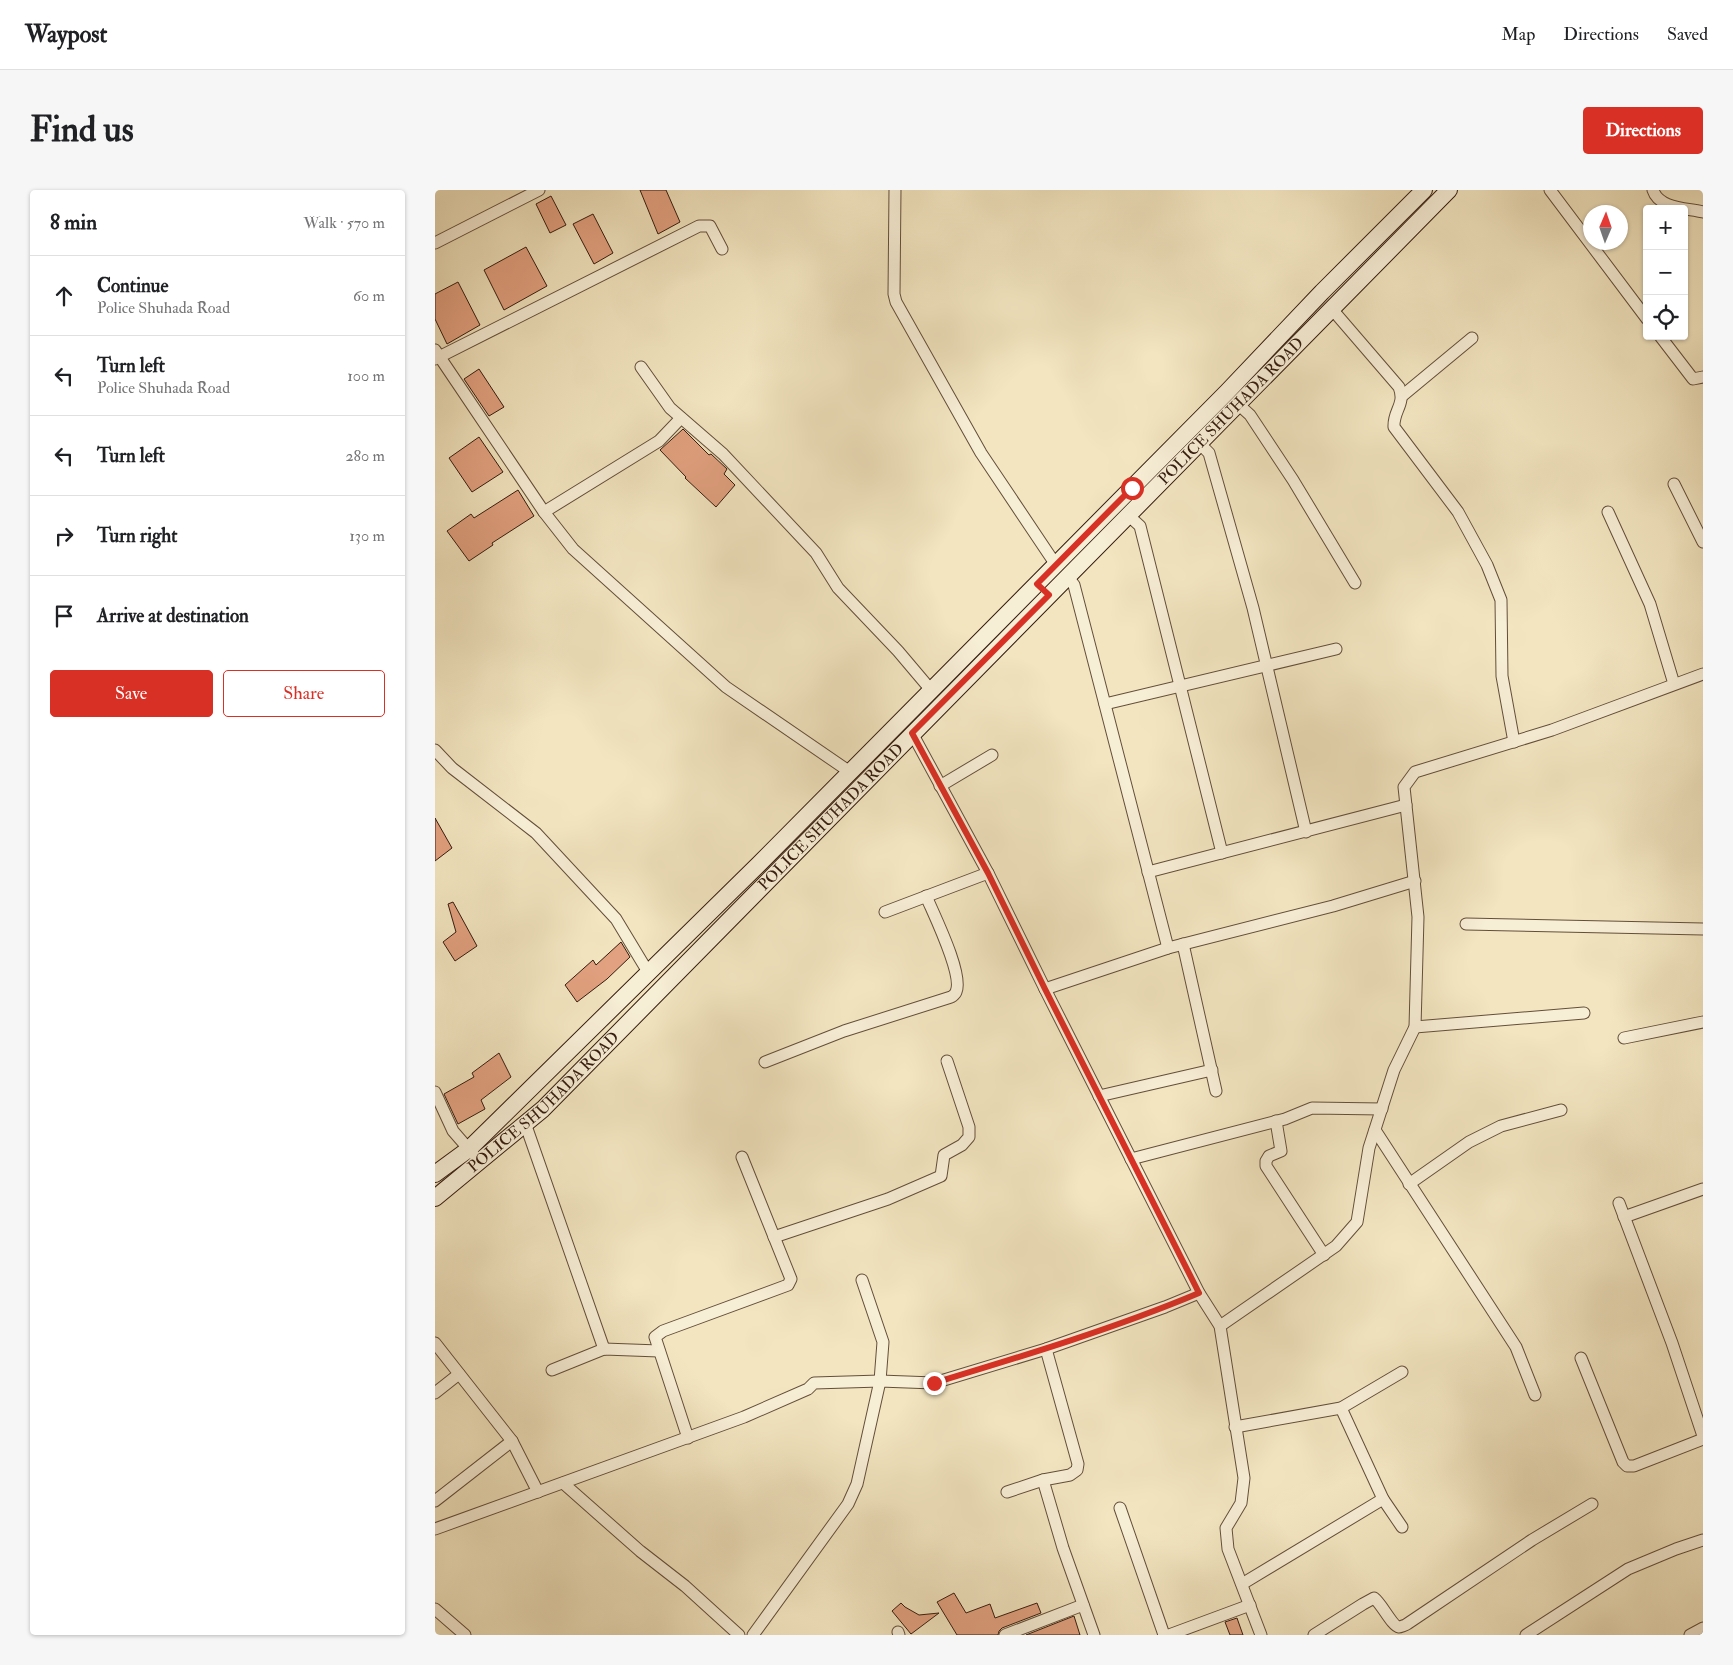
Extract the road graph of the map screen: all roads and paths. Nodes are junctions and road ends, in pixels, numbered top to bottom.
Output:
1 (539, 190) edge
2 (895, 190) edge
3 (1424, 190) edge
4 (1449, 190) edge
5 (1550, 190) edge
6 (1653, 190) edge
7 (1703, 212) edge
8 (435, 243) edge
9 (722, 249) dead end
10 (1331, 308) junction
11 (1643, 313) edge
12 (1472, 338) dead end
13 (1663, 340) edge
14 (436, 356) edge
15 (641, 367) dead end
16 (1703, 377) edge
17 (1402, 396) junction
18 (1238, 404) junction
19 (681, 418) junction
20 (1200, 444) junction
21 (1674, 484) dead end
22 (544, 512) junction
23 (1607, 512) dead end
24 (1129, 516) junction
25 (1703, 542) edge
26 (1062, 571) junction
27 (1355, 583) dead end
28 (1043, 589) junction
29 (1335, 649) dead end
30 (1267, 667) junction
31 (1703, 674) edge
32 (1674, 684) junction
33 (1181, 686) junction
34 (931, 690) junction
35 (1105, 704) junction
36 (912, 733) junction
37 (1513, 742) junction
38 (435, 750) edge
39 (992, 756) dead end
40 (851, 772) junction
41 (940, 786) junction
42 (1406, 805) junction
43 (1305, 832) junction
44 (1222, 853) junction
45 (758, 865) junction
46 (1148, 872) junction
47 (988, 873) junction
48 (771, 877) junction
49 (1415, 880) junction
50 (926, 896) junction
51 (885, 912) dead end
52 (1466, 924) dead end
53 (1703, 929) edge
54 (1183, 944) junction
55 (1168, 948) junction
56 (648, 972) junction
57 (1045, 989) junction
58 (1585, 1013) dead end
59 (1703, 1022) edge
60 (1415, 1027) junction
61 (1624, 1038) dead end
62 (947, 1061) dead end
63 (765, 1062) dead end
64 (1212, 1070) junction
65 (1216, 1091) dead end
66 (435, 1092) edge
67 (1099, 1096) junction
68 (1382, 1109) junction
69 (1561, 1110) dead end
70 (1275, 1121) junction
71 (525, 1124) junction
72 (1375, 1130) junction
73 (475, 1156) junction
74 (742, 1157) dead end
75 (1131, 1159) junction
76 (435, 1174) edge
77 (1409, 1184) junction
78 (1703, 1189) edge
79 (435, 1198) edge
80 (1619, 1203) dead end
81 (1624, 1217) junction
82 (774, 1237) junction
83 (1324, 1255) junction
84 (862, 1280) dead end
85 (1199, 1293) junction
86 (1220, 1326) junction
87 (435, 1343) edge
88 (604, 1349) junction
89 (1046, 1349) junction
90 (659, 1351) junction
91 (1581, 1358) dead end
92 (552, 1370) dead end
93 (1402, 1372) dead end
94 (459, 1374) junction
95 (880, 1381) junction
96 (435, 1393) edge
97 (1535, 1395) dead end
98 (1341, 1408) junction
99 (1235, 1427) junction
100 (1703, 1436) edge
101 (688, 1438) junction
102 (1703, 1439) edge
103 (512, 1441) junction
104 (1043, 1480) junction
105 (563, 1483) junction
106 (538, 1492) junction
107 (1007, 1492) dead end
108 (1383, 1499) junction
109 (435, 1501) edge
110 (1592, 1504) dead end
111 (1120, 1508) dead end
112 (1402, 1527) dead end
113 (435, 1529) edge
114 (1703, 1540) edge
115 (1242, 1584) junction
116 (1083, 1604) junction
117 (1250, 1605) junction
118 (435, 1609) edge
119 (1703, 1628) edge
120 (465, 1635) edge
121 (739, 1635) edge
122 (753, 1635) edge
123 (1005, 1635) edge
124 (1094, 1635) edge
125 (1164, 1635) edge
126 (1169, 1635) edge
127 (1261, 1635) edge
128 (1314, 1635) edge
129 (1526, 1635) edge
130 (1690, 1635) edge

1 - 8 street
2 - 26 street
3 - 26 main road, POLICE SHUHADA ROAD
4 - 10 main road, POLICE SHUHADA ROAD
5 - 11 street
6 - 7 street
9 - 14 street
10 - 17 street
10 - 18 main road, POLICE SHUHADA ROAD
12 - 17 street
13 - 16 street
14 - 22 street
15 - 19 street
17 - 37 street
18 - 20 main road, POLICE SHUHADA ROAD
18 - 27 street
19 - 22 street
19 - 34 street
20 - 24 main road, POLICE SHUHADA ROAD
20 - 30 street
21 - 25 street
22 - 40 street
23 - 32 street
24 - 26 main road, POLICE SHUHADA ROAD
24 - 33 street
26 - 28 main road, POLICE SHUHADA ROAD
26 - 35 street
28 - 34 main road, POLICE SHUHADA ROAD
28 - 36 main road, POLICE SHUHADA ROAD
29 - 30 street
30 - 33 street
30 - 43 street
31 - 32 street
32 - 37 street
33 - 35 street
33 - 44 street
34 - 40 main road, POLICE SHUHADA ROAD
35 - 46 street
36 - 41 street
36 - 48 main road, POLICE SHUHADA ROAD
37 - 42 street
38 - 56 street
39 - 41 street
40 - 45 main road, POLICE SHUHADA ROAD
41 - 47 street
42 - 43 street
42 - 49 street
43 - 44 street
44 - 46 street
45 - 48 main road
45 - 56 main road, POLICE SHUHADA ROAD
46 - 55 street
47 - 50 street
47 - 57 street
48 - 71 main road, POLICE SHUHADA ROAD
49 - 54 street
49 - 60 street
50 - 51 street
50 - 63 street
52 - 53 street
54 - 55 street
54 - 64 street
55 - 57 street
56 - 73 main road, POLICE SHUHADA ROAD
57 - 67 street
58 - 60 street
59 - 61 street
60 - 68 street
62 - 82 street
64 - 65 street
64 - 67 street
66 - 73 street
67 - 75 street
68 - 70 street
68 - 72 street
69 - 77 street
70 - 75 street
70 - 83 street
71 - 73 main road, POLICE SHUHADA ROAD
71 - 88 street
72 - 77 street
72 - 83 street
73 - 76 main road, POLICE SHUHADA ROAD
73 - 79 main road, POLICE SHUHADA ROAD
74 - 82 street
75 - 85 street
77 - 97 street
78 - 81 street
80 - 81 street
81 - 100 street
82 - 90 street
83 - 86 street
84 - 95 street
85 - 86 street
85 - 89 street
86 - 99 street
87 - 94 street
88 - 90 street
88 - 92 street
89 - 95 street
89 - 104 street
90 - 101 street
91 - 102 street
93 - 98 street
94 - 96 street
94 - 103 street
95 - 101 street
95 - 122 street
98 - 99 street
98 - 108 street
99 - 115 street
101 - 105 street
103 - 106 street
103 - 109 street
104 - 107 street
104 - 116 street
105 - 106 street
105 - 121 street
106 - 113 street
108 - 112 street
108 - 115 street
110 - 128 street
111 - 125 street
114 - 129 street
115 - 117 street
116 - 123 street
116 - 124 street
117 - 126 street
117 - 127 street
118 - 120 street
119 - 130 street

